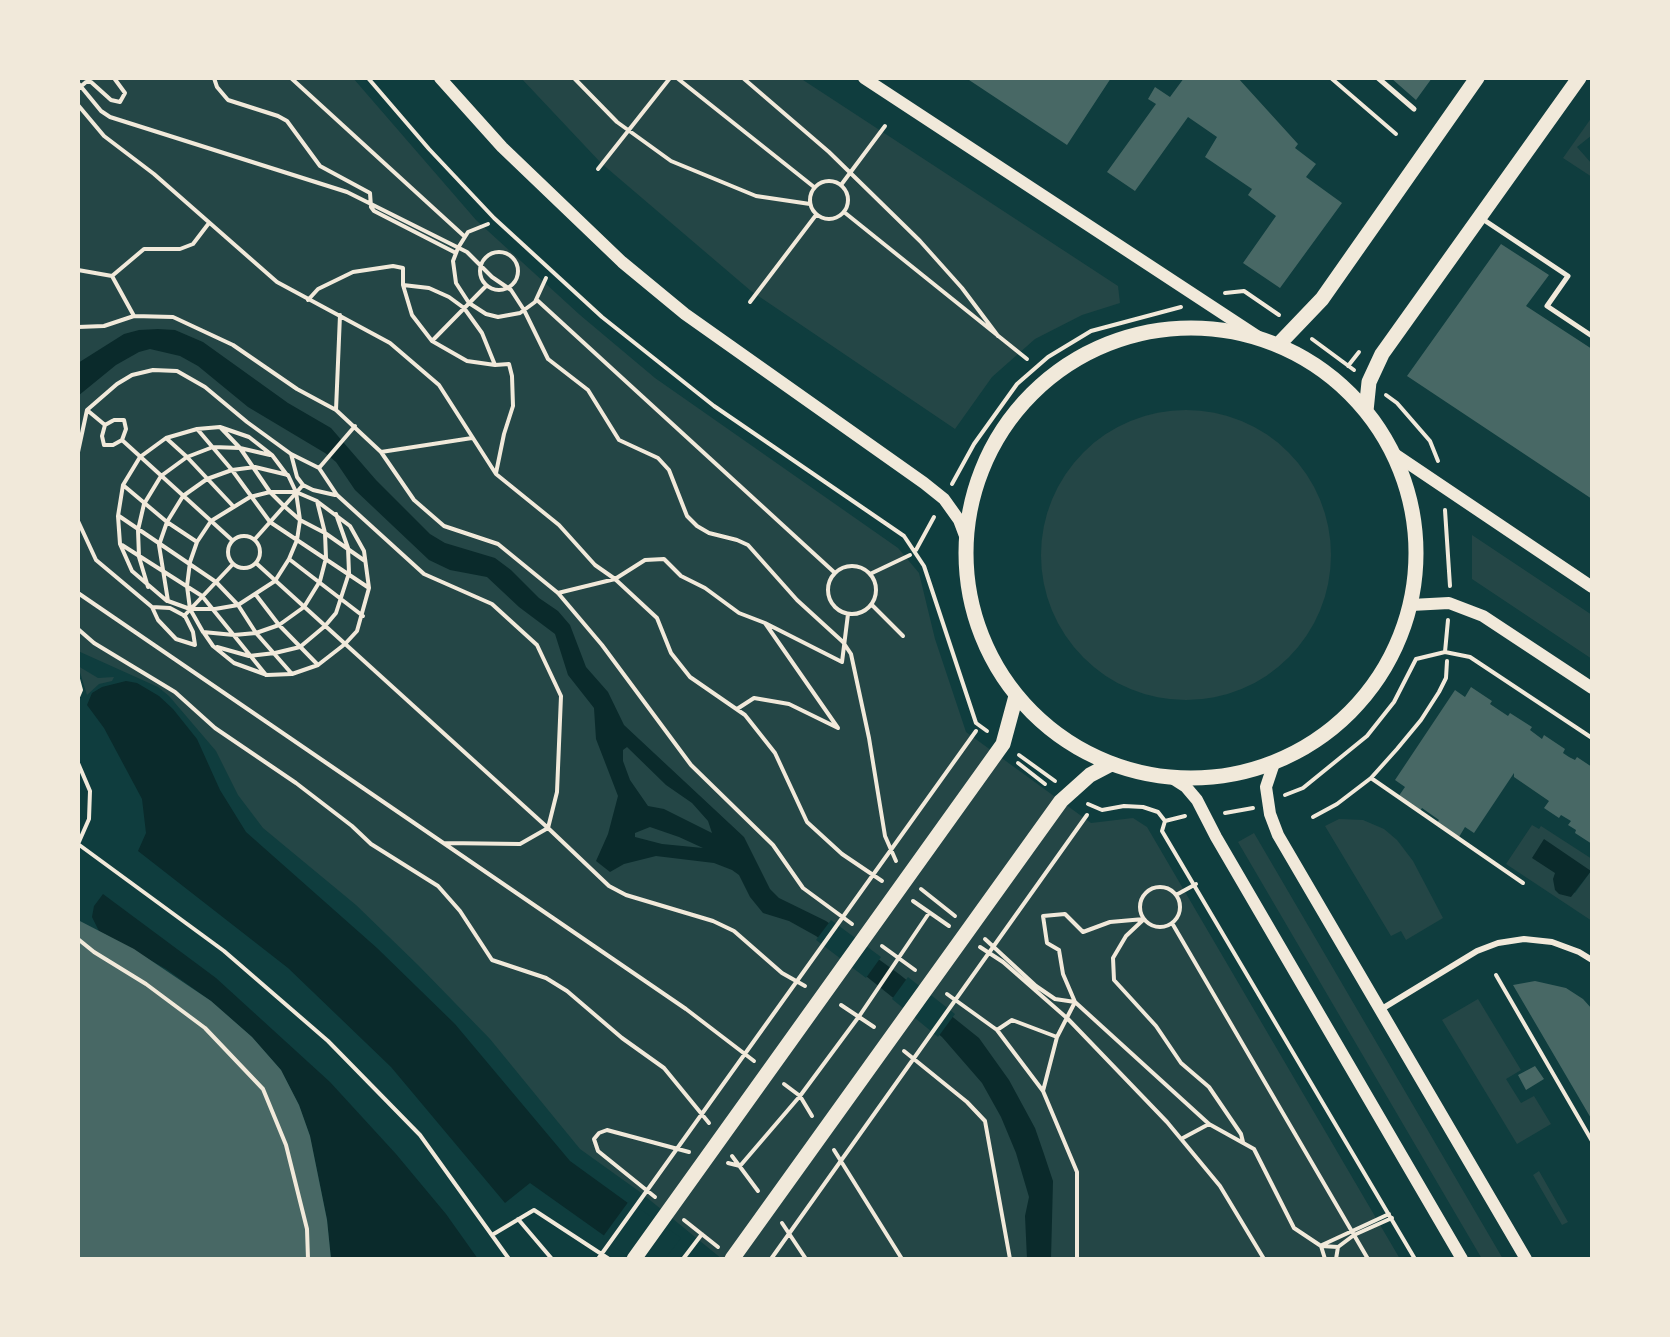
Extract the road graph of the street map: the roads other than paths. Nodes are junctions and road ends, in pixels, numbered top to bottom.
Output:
1 (440, 78) edge
2 (864, 78) edge
3 (1378, 78) edge
4 (1477, 78) edge
5 (1579, 78) edge
6 (1414, 109) dead end
7 (1480, 217) junction
8 (1592, 336) edge
9 (1260, 338) junction
10 (1278, 345) junction
11 (1366, 411) junction
12 (1393, 453) junction
13 (965, 536) junction
14 (1592, 587) edge
15 (1411, 605) junction
16 (1592, 688) edge
17 (1016, 696) junction
18 (1274, 763) junction
19 (1111, 764) junction
20 (1172, 778) junction
21 (1592, 960) edge
22 (1380, 1010) junction
23 (634, 1259) edge
24 (732, 1259) edge
25 (1462, 1259) edge
26 (1526, 1259) edge

1 - 13 main road
2 - 9 main road
3 - 6 street
4 - 10 main road
5 - 7 main road
7 - 8 street
7 - 11 main road
9 - 10 main road
9 - 13 main road
10 - 11 main road
11 - 12 main road
12 - 14 main road
12 - 15 main road
13 - 17 main road
15 - 16 main road
15 - 18 main road
17 - 19 main road
17 - 23 main road
18 - 20 main road
18 - 22 main road
19 - 20 main road
19 - 24 main road
20 - 25 main road
21 - 22 street
22 - 26 main road

